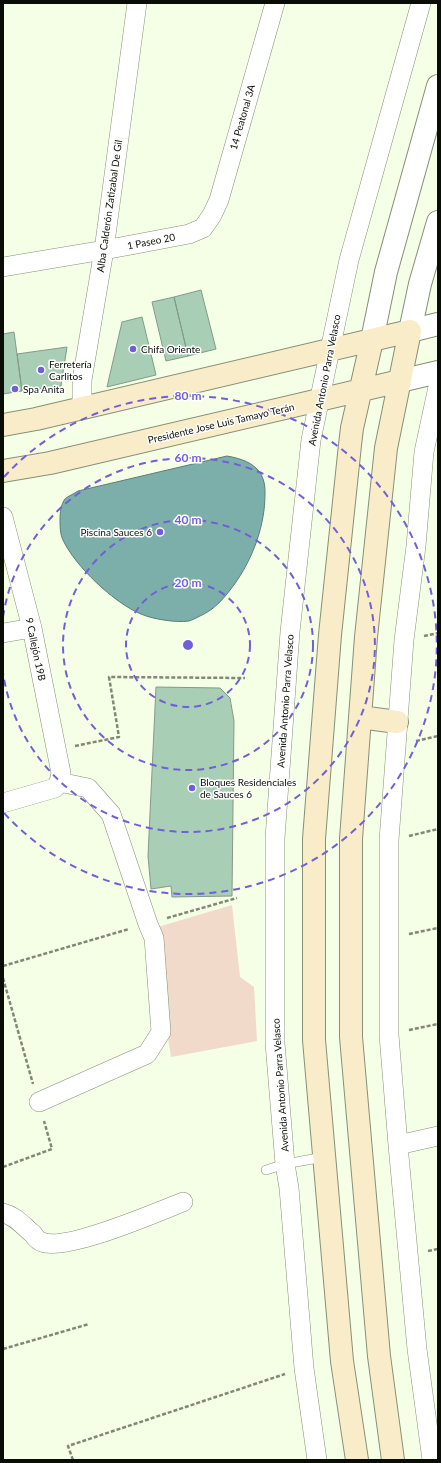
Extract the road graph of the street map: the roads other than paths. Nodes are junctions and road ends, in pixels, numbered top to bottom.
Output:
1 (137, 3) edge
2 (275, 3) edge
3 (421, 3) edge
4 (438, 86) edge
5 (438, 222) edge
6 (203, 228) joint
7 (104, 250) junction
8 (3, 267) edge
9 (438, 324) edge
10 (410, 331) junction
11 (372, 340) junction
12 (330, 350) junction
13 (438, 372) edge
14 (400, 381) junction
15 (438, 387) edge
16 (361, 390) junction
17 (319, 400) junction
18 (82, 408) junction
19 (3, 424) edge
20 (3, 471) edge
21 (3, 517) edge
22 (32, 628) junction
23 (3, 633) edge
24 (360, 717) junction
25 (397, 722) junction
26 (59, 782) junction
27 (3, 803) edge
28 (39, 1102) dead end
29 (438, 1136) edge
30 (398, 1145) junction
31 (324, 1157) junction
32 (285, 1164) junction
33 (266, 1170) dead end
34 (183, 1202) dead end
35 (3, 1213) edge
36 (317, 1460) edge
37 (357, 1460) edge
38 (393, 1460) edge
39 (432, 1460) edge

1 - 7 street, Alba Calderón Zatizabal De Gil
2 - 6 street, 14 Peatonal 3A
3 - 12 street, Avenida Antonio Parra Velasco
4 - 11 street
5 - 10 street
6 - 7 street, 1 Paseo 20
7 - 8 street, 1 Paseo 20
7 - 18 street, Alba Calderón Zatizabal De Gil
9 - 10 street
10 - 11 main road
10 - 14 main road
11 - 12 main road
11 - 16 main road
12 - 17 street, Avenida Antonio Parra Velasco
12 - 18 main road
13 - 14 street, Presidente Jose Luis Tamayo Terán
14 - 16 main road, Presidente Jose Luis Tamayo Terán
14 - 24 main road
15 - 25 street
16 - 17 main road, Presidente Jose Luis Tamayo Terán
16 - 31 main road
17 - 20 main road, Presidente Jose Luis Tamayo Terán
17 - 32 street, Avenida Antonio Parra Velasco
18 - 19 main road
21 - 22 street, 9 Callejón 19B
22 - 23 street
22 - 26 street, 9 Callejón 19B
24 - 25 main road
24 - 38 main road
25 - 30 street
26 - 27 street
26 - 28 street
29 - 30 street
30 - 39 street
31 - 32 lane
31 - 37 main road
32 - 33 lane
32 - 36 street, Avenida Antonio Parra Velasco
34 - 35 street

